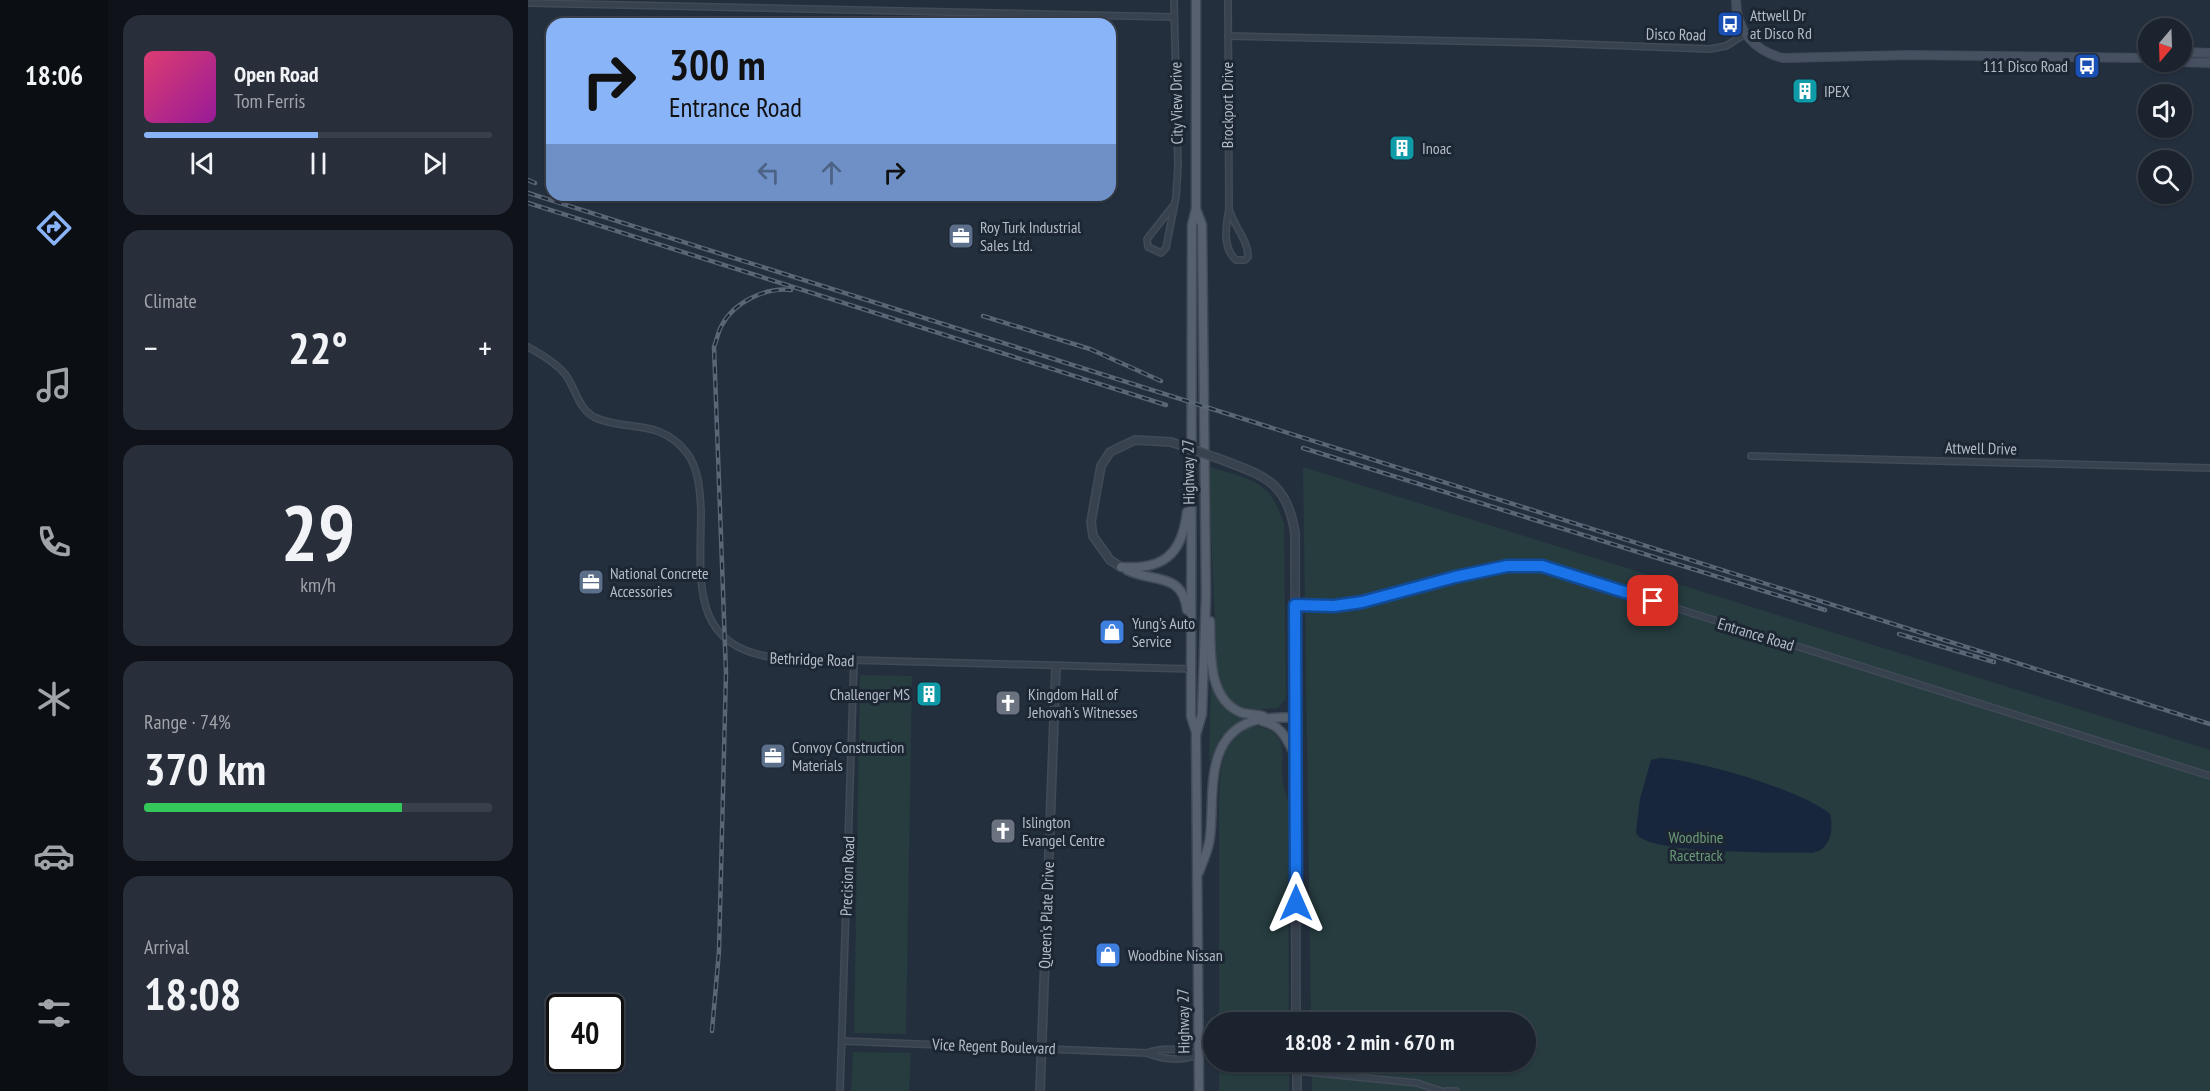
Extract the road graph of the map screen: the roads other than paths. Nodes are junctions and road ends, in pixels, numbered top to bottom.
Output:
1 (1174, 0) edge
2 (1196, 0) edge
3 (1228, 0) edge
4 (1736, 0) edge
5 (528, 3) edge
6 (689, 3) edge
7 (1174, 17) junction
8 (1745, 34) junction
9 (1227, 36) junction
10 (2192, 52) edge
11 (2210, 53) edge
12 (2138, 58) edge
13 (2192, 62) edge
14 (2210, 63) edge
15 (1173, 206) junction
16 (1196, 209) junction
17 (1229, 209) junction
18 (528, 347) edge
19 (1751, 456) dead end
20 (2210, 468) edge
21 (1192, 470) junction
22 (1121, 567) junction
23 (1206, 595) junction
24 (1295, 605) junction
25 (1191, 650) junction
26 (854, 660) junction
27 (1056, 667) junction
28 (1191, 669) junction
29 (1294, 717) junction
30 (1269, 719) junction
31 (1255, 720) junction
32 (1196, 735) junction
33 (1295, 755) junction
34 (2210, 776) edge
35 (1197, 878) junction
36 (1296, 1012) edge
37 (842, 1041) junction
38 (1041, 1048) junction
39 (1198, 1054) junction
40 (1297, 1072) edge
41 (1307, 1072) edge
42 (840, 1091) edge
43 (1040, 1091) edge
44 (1199, 1091) edge
45 (1297, 1091) edge
46 (1444, 1091) edge
47 (1455, 1091) edge

1 - 7 street, City View Drive
2 - 16 main road, Highway 27
3 - 9 street, Brockport Drive
4 - 8 main road
5 - 6 street
6 - 7 street
7 - 15 street, City View Drive
8 - 9 street, Disco Road
8 - 12 main road
9 - 17 street, Brockport Drive
10 - 11 main road
13 - 14 main road
15 - 15 street, City View Drive
16 - 21 main road, Highway 27
16 - 23 main road, Highway 27
17 - 17 street, Brockport Drive
18 - 26 street, Bethridge Road
19 - 20 street, Attwell Drive
21 - 22 main road
21 - 25 main road, Highway 27
22 - 24 street, bridge
22 - 25 main road
23 - 30 main road
23 - 32 main road, Highway 27
24 - 29 street
24 - 34 street, Entrance Road
25 - 28 main road, Highway 27
26 - 27 street, Bethridge Road
26 - 37 street, Precision Road
27 - 28 street, Bethridge Road
27 - 38 street, Queen's Plate Drive
28 - 32 main road, Highway 27
29 - 30 main road
29 - 33 street
30 - 31 main road
31 - 33 main road
31 - 35 main road
32 - 35 main road, Highway 27
33 - 36 street
35 - 39 main road, Highway 27
37 - 38 street, Vice Regent Boulevard
37 - 42 street, Precision Road
38 - 39 street, Vice Regent Boulevard
38 - 43 street, Queen's Plate Drive
39 - 44 main road, Highway 27
40 - 45 street
41 - 46 street
46 - 47 street

